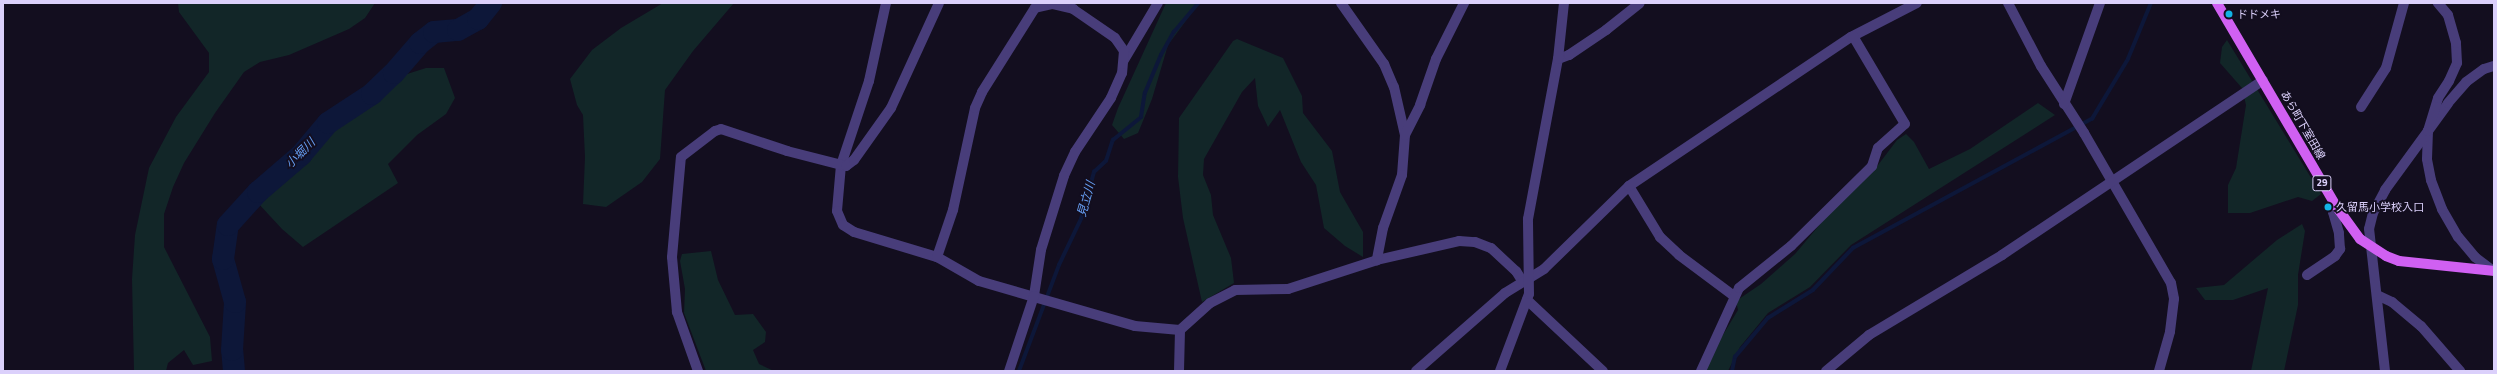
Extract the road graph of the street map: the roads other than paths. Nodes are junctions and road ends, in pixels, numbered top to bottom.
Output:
1 (886, 3) edge
2 (939, 3) edge
3 (1158, 3) edge
4 (1341, 3) edge
5 (1464, 3) edge
6 (1564, 3) edge
7 (1640, 3) edge
8 (1917, 3) edge
9 (2008, 3) edge
10 (2100, 3) edge
11 (2218, 3) edge
12 (2404, 3) edge
13 (2438, 3) edge
14 (1036, 5) edge
15 (1853, 36) junction
16 (1558, 59) junction
17 (1124, 60) junction
18 (2494, 66) edge
19 (2263, 80) junction
20 (2064, 104) junction
21 (2361, 107) dead end
22 (2428, 131) junction
23 (1405, 135) junction
24 (841, 165) junction
25 (2112, 182) junction
26 (1629, 186) junction
27 (2336, 206) junction
28 (2371, 248) junction
29 (937, 258) junction
30 (1377, 260) junction
31 (2493, 270) edge
32 (2307, 275) dead end
33 (1526, 281) junction
34 (2377, 295) junction
35 (1734, 296) junction
36 (1041, 298) junction
37 (1527, 300) junction
38 (1180, 330) junction
39 (698, 371) edge
40 (1009, 371) edge
41 (1179, 371) edge
42 (1416, 371) edge
43 (1500, 371) edge
44 (1603, 371) edge
45 (1700, 371) edge
46 (1826, 371) edge
47 (2159, 371) edge
48 (2385, 371) edge
49 (2460, 371) edge

1 - 24 street
2 - 24 street
3 - 17 street
4 - 23 street
5 - 23 street
6 - 16 street
7 - 16 street
8 - 15 street
9 - 20 street
10 - 20 street
11 - 19 main road, あら町下室田線 / 29
12 - 21 street
13 - 22 street
14 - 17 street
14 - 29 street
15 - 26 street
15 - 35 street
16 - 33 street
17 - 36 street
18 - 22 street
19 - 25 street
19 - 27 main road, あら町下室田線 / 29
20 - 25 street
22 - 28 street
22 - 31 street
23 - 30 street
24 - 29 street
24 - 39 street
25 - 46 street
25 - 47 street
26 - 33 street
26 - 35 street
27 - 28 main road, あら町下室田線 / 29
27 - 32 street
28 - 31 main road, あら町下室田線 / 29
28 - 34 street
29 - 36 street
30 - 33 street
30 - 38 street
33 - 37 street
33 - 42 street
34 - 48 street
34 - 49 street
35 - 45 street
36 - 38 street
36 - 40 street
37 - 43 street
37 - 44 street
38 - 41 street

